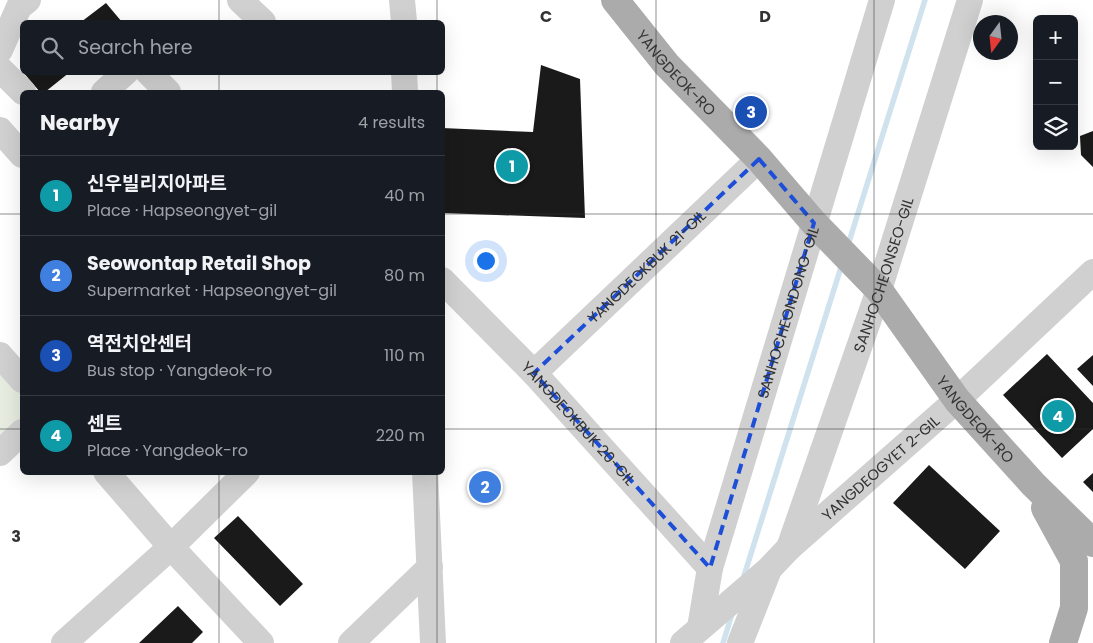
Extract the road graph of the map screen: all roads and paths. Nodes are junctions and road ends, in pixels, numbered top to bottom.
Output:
1 (16, 0) edge
2 (28, 0) edge
3 (240, 0) edge
4 (402, 0) edge
5 (615, 0) edge
6 (882, 0) edge
7 (970, 0) edge
8 (0, 13) edge
9 (260, 20) edge
10 (404, 20) edge
11 (0, 50) edge
12 (0, 69) edge
13 (123, 75) edge
14 (151, 75) edge
15 (404, 75) edge
16 (20, 90) edge
17 (106, 90) edge
18 (166, 90) edge
19 (405, 90) edge
20 (0, 130) edge
21 (20, 153) edge
22 (759, 159) junction
23 (818, 226) junction
24 (1093, 272) edge
25 (445, 283) edge
26 (876, 286) junction
27 (0, 355) edge
28 (534, 373) junction
29 (20, 378) edge
30 (957, 400) junction
31 (20, 434) edge
32 (0, 453) edge
33 (109, 475) edge
34 (244, 475) edge
35 (425, 475) edge
36 (1032, 484) junction
37 (1065, 516) junction
38 (1093, 526) edge
39 (1093, 543) edge
40 (172, 546) junction
41 (789, 548) junction
42 (430, 567) junction
43 (710, 568) junction
44 (762, 575) junction
45 (697, 631) edge
46 (64, 643) edge
47 (261, 643) edge
48 (351, 643) edge
49 (433, 643) edge
50 (740, 643) edge
51 (1063, 643) edge

1 - 8 street
2 - 11 street
3 - 9 street
4 - 10 street
5 - 22 main road, YANGDEOK-RO
6 - 23 street, SANHOCHEONDONG-GIL
7 - 26 street, SANHOCHEONSEO-GIL
12 - 16 street
13 - 17 street
14 - 18 street
15 - 19 street
20 - 21 street
22 - 23 main road, YANGDEOK-RO
22 - 28 street, YANGDEOKBUK 21-GIL
23 - 26 main road, YANGDEOK-RO
23 - 43 street, SANHOCHEONDONG-GIL
24 - 30 street, YANGDEOGYET 2-GIL
25 - 28 street, YANGDEOKBUK 20-GIL
26 - 30 main road, YANGDEOK-RO
26 - 41 street, SANHOCHEONSEO-GIL
27 - 29 street
28 - 43 street, YANGDEOKBUK 20-GIL
30 - 36 main road, YANGDEOK-RO
30 - 41 street, YANGDEOGYET 2-GIL
31 - 32 street
33 - 40 street
34 - 40 street
35 - 42 street
36 - 37 main road, YANGDEOK-RO
36 - 51 main road
37 - 38 main road
37 - 39 main road, YANGDEOK-RO
40 - 46 street
40 - 47 street
41 - 44 street, YANGDEOGYET 2-GIL
42 - 48 street
42 - 49 street
43 - 45 street, SANHOCHEONDONG-GIL
44 - 45 street, YANGDEOGYET 2-GIL
44 - 50 street

